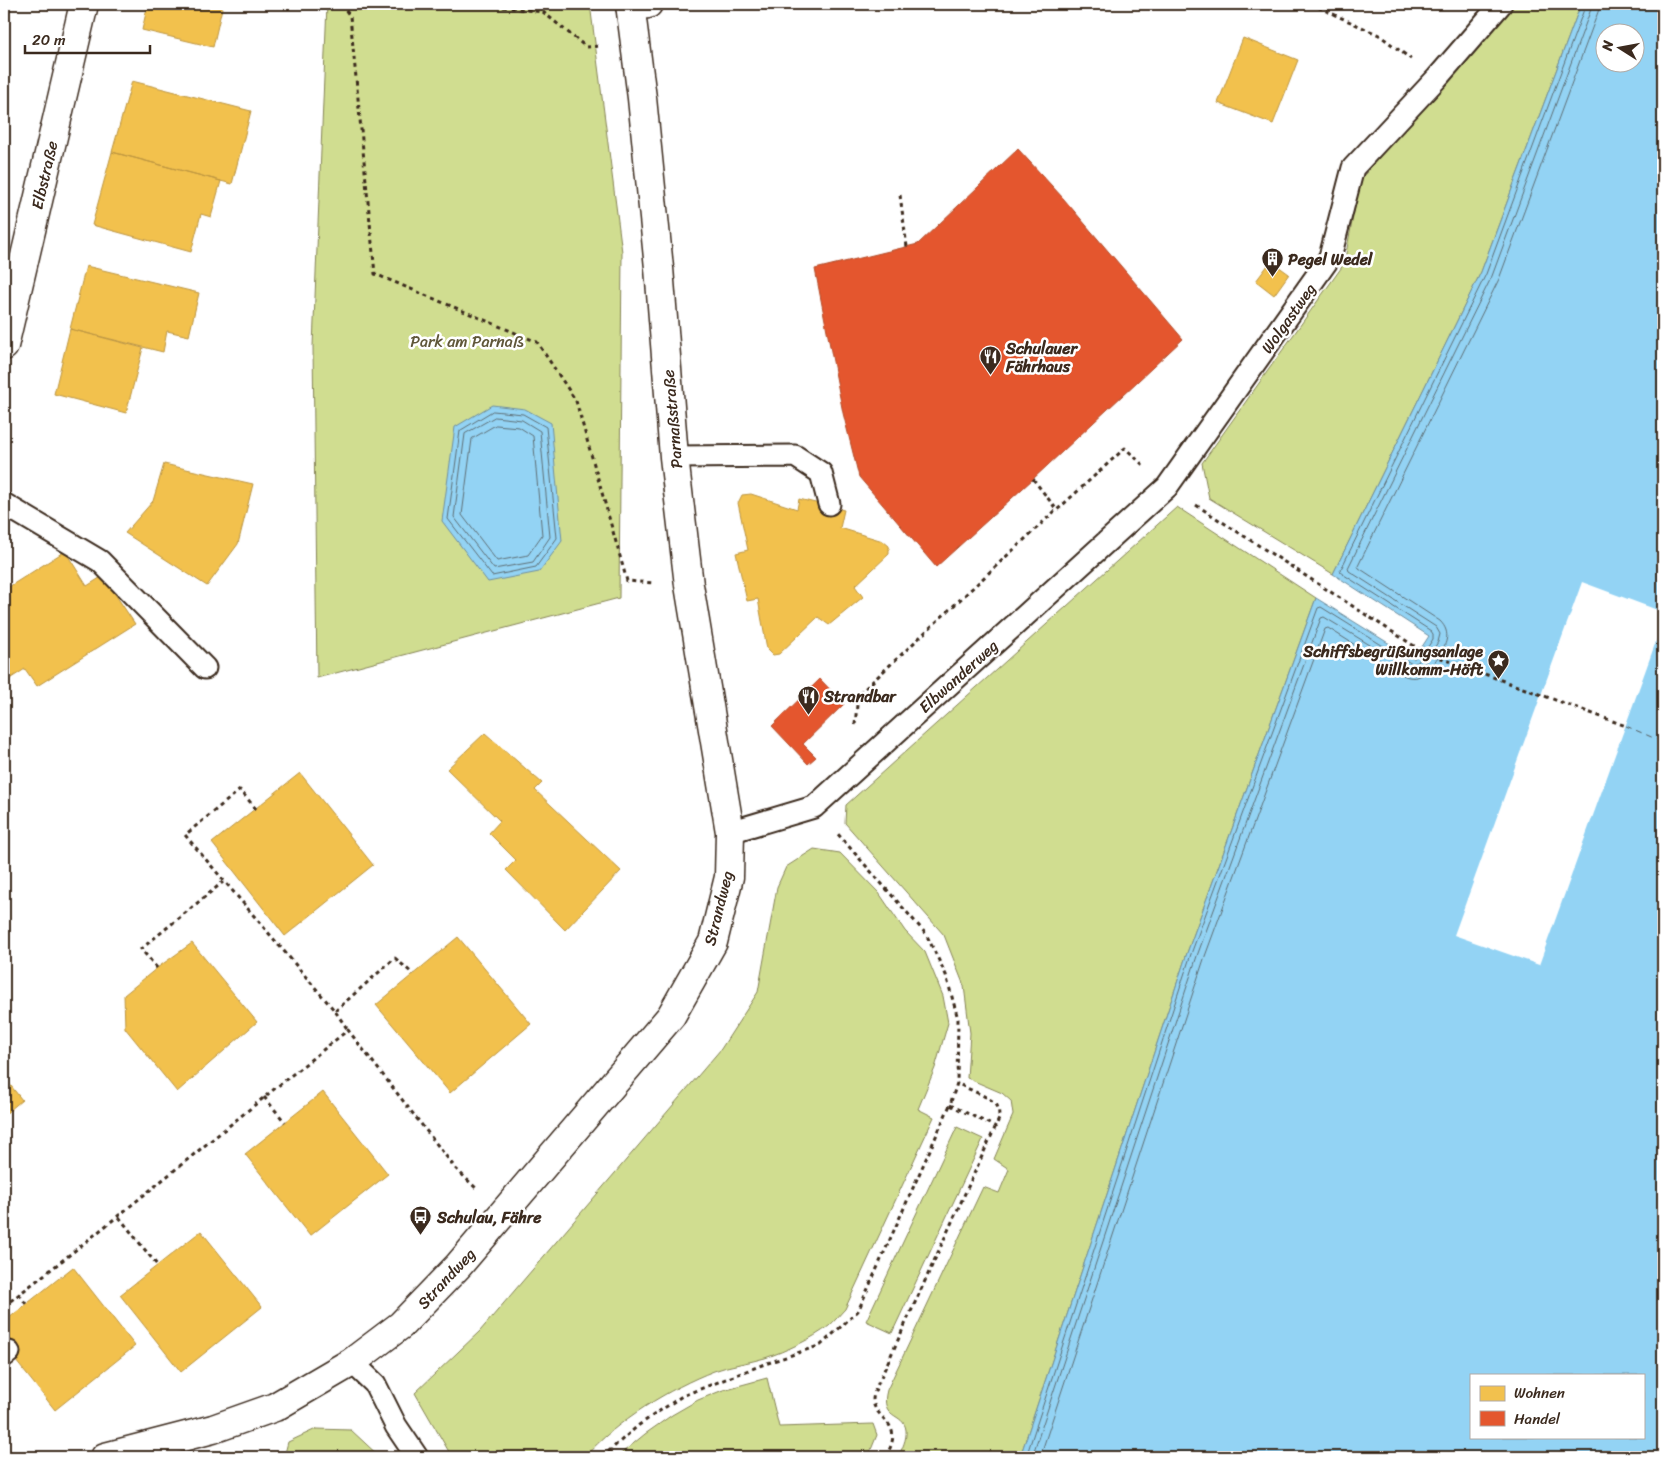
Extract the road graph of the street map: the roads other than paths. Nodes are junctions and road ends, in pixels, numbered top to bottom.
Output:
1 (84, 4) edge
2 (1501, 4) edge
3 (636, 5) edge
4 (4, 346) edge
5 (674, 456) junction
6 (1168, 487) joint
7 (4, 504) edge
8 (829, 504) dead end
9 (205, 668) dead end
10 (730, 832) junction
11 (352, 1362) junction
12 (105, 1457) edge
13 (417, 1457) edge

1 - 4 street, Elbstraße
2 - 6 lane, Wolgastweg
3 - 5 street, Parnaßstraße
5 - 8 lane
5 - 10 street, Parnaßstraße
6 - 10 lane, Elbwanderweg
7 - 9 lane
10 - 11 street, Strandweg
11 - 12 street, Strandweg
11 - 13 lane

